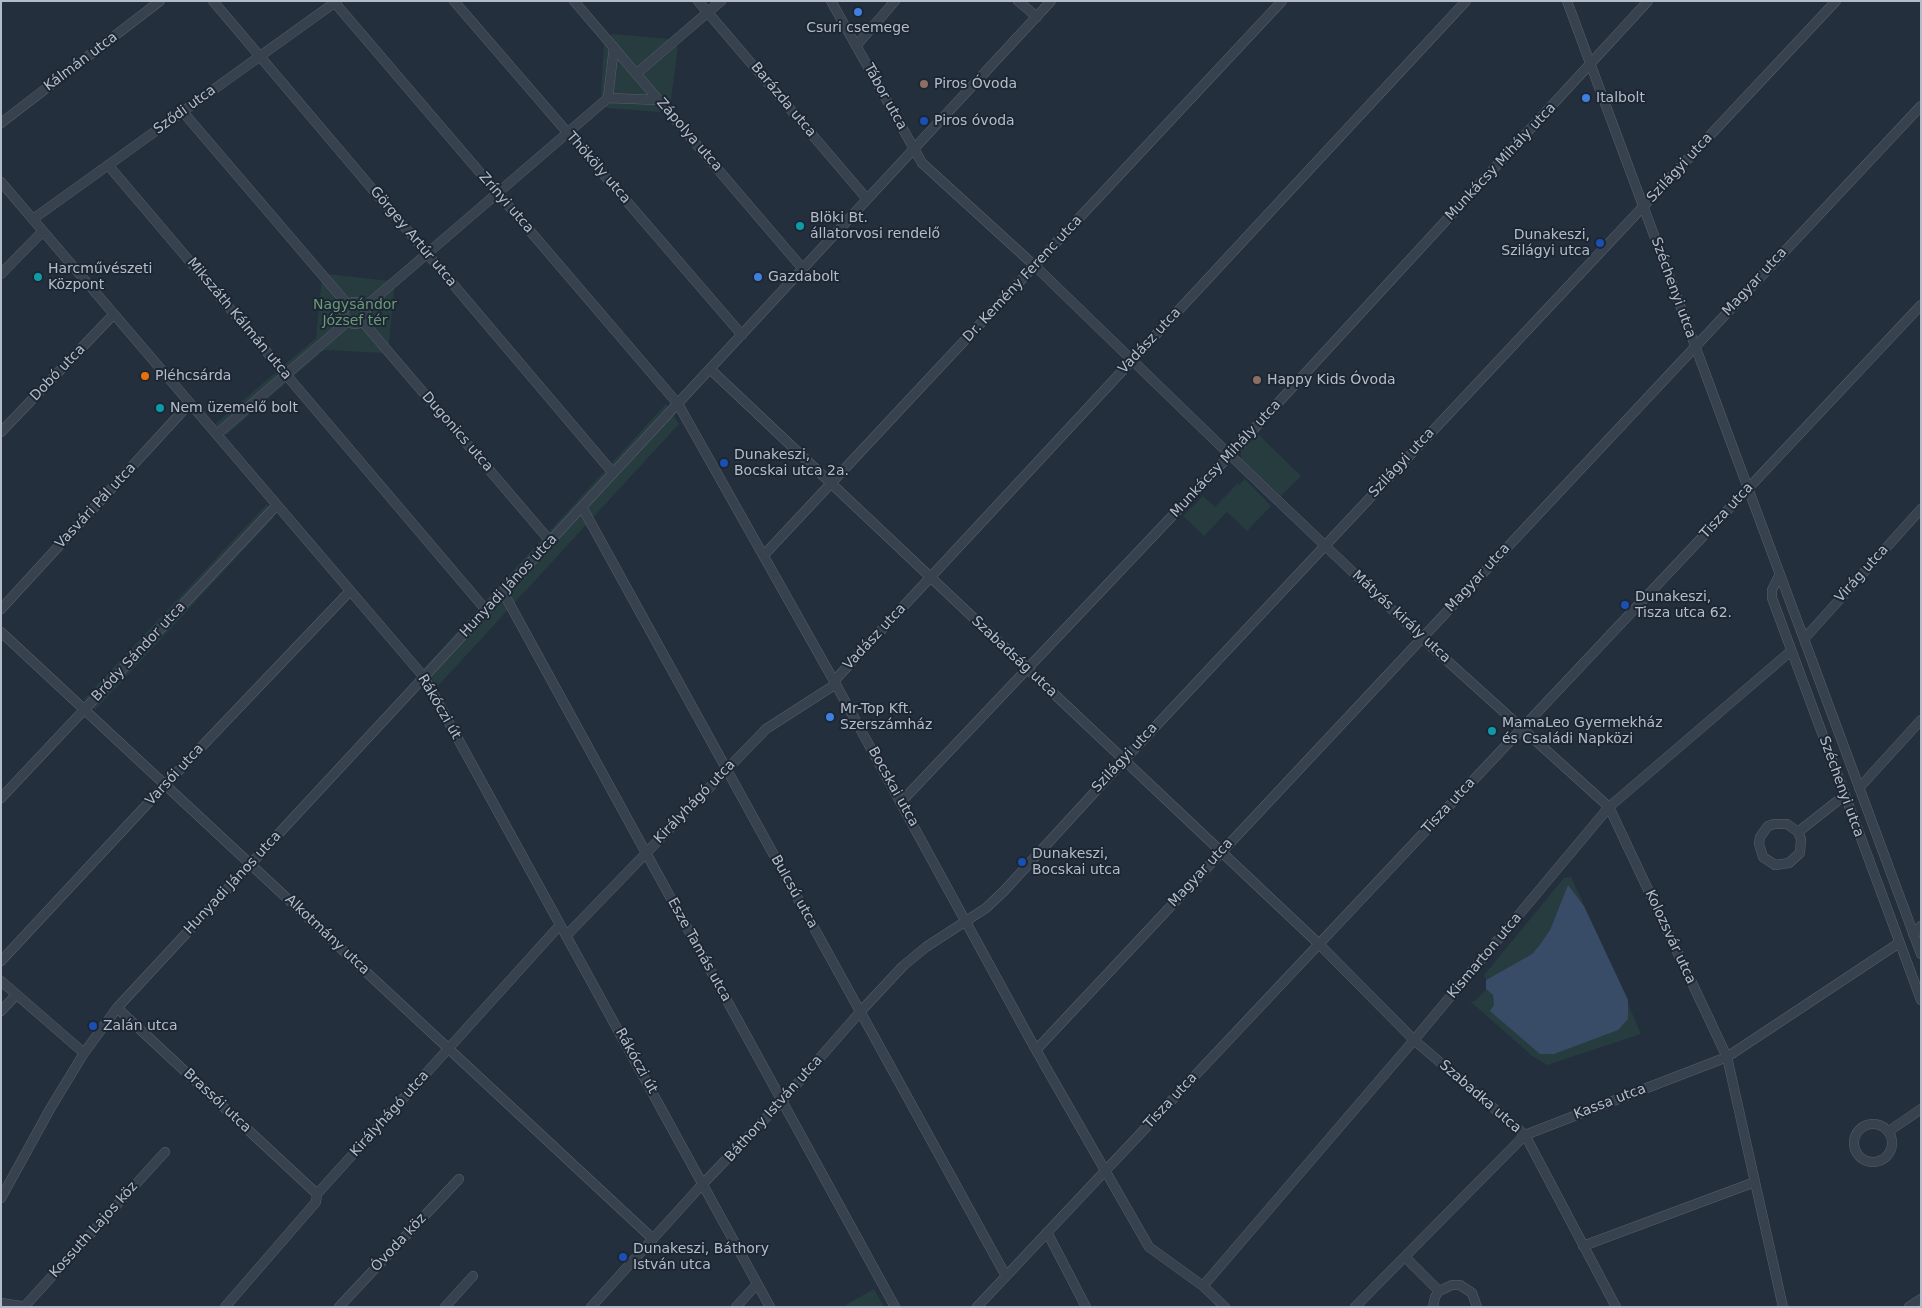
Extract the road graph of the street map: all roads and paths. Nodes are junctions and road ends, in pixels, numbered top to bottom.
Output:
1 (160, 1) edge
2 (213, 1) edge
3 (454, 1) edge
4 (574, 1) edge
5 (698, 1) edge
6 (721, 1) edge
7 (831, 1) edge
8 (895, 1) edge
9 (1018, 1) edge
10 (1051, 1) edge
11 (1282, 1) edge
12 (1466, 1) edge
13 (1567, 1) edge
14 (1648, 1) edge
15 (1836, 1) edge
16 (336, 2) edge
17 (708, 12) junction
18 (1037, 17) junction
19 (856, 46) junction
20 (614, 47) junction
21 (260, 56) junction
22 (1591, 64) junction
23 (636, 74) junction
24 (608, 98) junction
25 (658, 100) junction
26 (1921, 106) edge
27 (183, 112) junction
28 (1, 123) edge
29 (567, 133) junction
30 (914, 149) junction
31 (108, 165) junction
32 (1, 182) edge
33 (497, 193) junction
34 (868, 199) junction
35 (1644, 206) junction
36 (33, 219) junction
37 (43, 231) junction
38 (427, 254) junction
39 (1036, 266) junction
40 (803, 268) junction
41 (1, 274) edge
42 (348, 305) junction
43 (1921, 305) edge
44 (365, 307) junction
45 (114, 314) junction
46 (348, 322) junction
47 (363, 322) junction
48 (742, 335) junction
49 (1695, 347) junction
50 (1133, 359) junction
51 (710, 369) junction
52 (286, 374) junction
53 (190, 403) junction
54 (678, 404) junction
55 (1, 432) edge
56 (217, 434) junction
57 (1230, 455) junction
58 (614, 473) junction
59 (832, 484) junction
60 (1748, 488) junction
61 (277, 504) junction
62 (582, 508) junction
63 (1921, 509) edge
64 (550, 541) junction
65 (1325, 545) junction
66 (764, 556) junction
67 (1780, 574) junction
68 (930, 577) junction
69 (350, 591) junction
70 (503, 592) junction
71 (1, 609) edge
72 (486, 610) junction
73 (1, 632) edge
74 (1422, 638) junction
75 (1804, 639) junction
76 (1791, 651) junction
77 (1028, 669) junction
78 (424, 677) junction
79 (835, 682) junction
80 (84, 710) junction
81 (1921, 720) edge
82 (1523, 728) junction
83 (1124, 760) junction
84 (726, 769) junction
85 (165, 785) junction
86 (1859, 788) junction
87 (1844, 795) junction
88 (1, 798) edge
89 (901, 802) junction
90 (1609, 807) junction
91 (1798, 832) junction
92 (1222, 852) junction
93 (646, 853) junction
94 (251, 864) junction
95 (966, 922) junction
96 (560, 925) junction
97 (1921, 926) edge
98 (1913, 934) junction
99 (566, 936) junction
100 (1900, 943) junction
101 (1319, 944) junction
102 (1921, 954) edge
103 (1, 961) edge
104 (1, 982) edge
105 (16, 994) junction
106 (1921, 1000) edge
107 (117, 1008) junction
108 (1, 1011) edge
109 (860, 1012) junction
110 (1414, 1040) junction
111 (449, 1049) junction
112 (1036, 1050) junction
113 (84, 1053) junction
114 (1727, 1057) junction
115 (782, 1102) junction
116 (1921, 1109) edge
117 (1889, 1131) junction
118 (1525, 1135) junction
119 (165, 1152) dead end
120 (1105, 1171) junction
121 (460, 1179) dead end
122 (1755, 1182) junction
123 (703, 1184) junction
124 (317, 1194) junction
125 (1, 1198) edge
126 (1047, 1232) junction
127 (653, 1238) junction
128 (1583, 1246) junction
129 (1404, 1257) junction
130 (473, 1276) dead end
131 (1006, 1276) junction
132 (757, 1284) junction
133 (1203, 1286) junction
134 (1439, 1291) junction
135 (1921, 1299) edge
136 (1, 1304) edge
137 (22, 1307) edge
138 (225, 1307) edge
139 (339, 1307) edge
140 (445, 1307) edge
141 (591, 1307) edge
142 (736, 1307) edge
143 (770, 1307) edge
144 (895, 1307) edge
145 (977, 1307) edge
146 (1086, 1307) edge
147 (1225, 1307) edge
148 (1355, 1307) edge
149 (1433, 1307) edge
150 (1477, 1307) edge
151 (1616, 1307) edge
152 (1783, 1307) edge
153 (1909, 1307) edge

1 - 28 street, Kálmán utca
2 - 21 street, Görgey Artúr utca
3 - 29 street, Thököly utca
4 - 20 street, Zápolya utca
5 - 17 street, Barázda utca
6 - 17 street
7 - 19 street, Tábor utca
8 - 19 street
9 - 18 street
10 - 18 street, Hunyadi János utca
11 - 39 street, Dr. Kemény Ferenc utca
12 - 50 street, Vadász utca
13 - 22 street, Széchenyi utca
14 - 22 street, Munkácsy Mihály utca
15 - 35 street, Szilágyi utca
16 - 21 street, Sződi utca
16 - 33 street, Zrínyi utca
17 - 23 street
17 - 34 street, Barázda utca
18 - 30 street, Hunyadi János utca
19 - 30 street, Tábor utca
20 - 23 street, Zápolya utca
20 - 24 street
21 - 27 street, Sződi utca
21 - 38 street, Görgey Artúr utca
22 - 35 street, Széchenyi utca
22 - 57 street, Munkácsy Mihály utca
23 - 25 street, Zápolya utca
24 - 25 street
24 - 29 street
25 - 40 street, Zápolya utca
26 - 49 street, Magyar utca
27 - 31 street, Sződi utca
27 - 42 street
29 - 33 street
29 - 48 street, Thököly utca
30 - 34 street, Hunyadi János utca
30 - 39 street
31 - 36 street, Sződi utca
31 - 52 street, Mikszáth Kálmán utca
32 - 36 street, Rákóczi út
33 - 38 street
33 - 54 street, Zrínyi utca
34 - 40 street, Hunyadi János utca
35 - 49 street, Széchenyi utca
35 - 65 street, Szilágyi utca
36 - 37 street, Rákóczi út
37 - 41 street
37 - 45 street, Rákóczi út
38 - 44 street
38 - 58 street, Görgey Artúr utca
39 - 50 street
39 - 59 street, Dr. Kemény Ferenc utca
40 - 48 street, Hunyadi János utca
42 - 44 street
42 - 46 street
43 - 60 street, Tisza utca
44 - 47 street
45 - 53 street, Rákóczi út
45 - 55 street, Dobó utca
46 - 47 street
46 - 52 street
47 - 64 street, Dugonics utca
48 - 51 street, Hunyadi János utca
49 - 60 street, Széchenyi utca
49 - 74 street, Magyar utca
50 - 57 street, Mátyás király utca
50 - 68 street, Vadász utca
51 - 54 street, Hunyadi János utca
51 - 59 street, Szabadság utca
52 - 56 street
52 - 72 street, Mikszáth Kálmán utca
53 - 56 street, Rákóczi út
53 - 71 street, Vasvári Pál utca
54 - 58 street, Hunyadi János utca
54 - 66 street, Bocskai utca
56 - 61 street, Rákóczi út
57 - 65 street, Mátyás király utca
57 - 77 street, Munkácsy Mihály utca
58 - 62 street, Hunyadi János utca
59 - 66 street, Dr. Kemény Ferenc utca
59 - 68 street, Szabadság utca
60 - 67 street, Széchenyi utca
60 - 82 street, Tisza utca
61 - 69 street, Rákóczi út
61 - 80 street, Bródy Sándor utca
62 - 64 street, Hunyadi János utca
62 - 84 street, Bulcsú utca
63 - 75 street, Virág utca
64 - 70 street, Hunyadi János utca
65 - 74 street, Mátyás király utca
65 - 83 street, Szilágyi utca
66 - 79 street, Bocskai utca
67 - 75 street, Széchenyi utca
67 - 76 street, Széchenyi utca
68 - 77 street, Szabadság utca
68 - 79 street, Vadász utca
69 - 78 street, Rákóczi út
69 - 85 street, Varsói utca
70 - 72 street, Hunyadi János utca
70 - 93 street, Esze Tamás utca
72 - 78 street, Hunyadi János utca
73 - 80 street, Alkotmány utca
74 - 82 street, Mátyás király utca
74 - 92 street, Magyar utca
75 - 86 street, Széchenyi utca
76 - 87 street, Széchenyi utca
76 - 90 street, Kismarton utca
77 - 83 street, Szabadság utca
77 - 89 street, Munkácsy Mihály utca
78 - 94 street, Hunyadi János utca
78 - 96 street, Rákóczi út
79 - 84 street, Királyhágó utca
79 - 89 street, Bocskai utca
80 - 85 street, Alkotmány utca
80 - 88 street, Bródy Sándor utca
81 - 86 street
82 - 90 street, Kolozsvár utca
82 - 101 street, Tisza utca
83 - 92 street, Szabadság utca
83 - 95 street, Szilágyi utca
84 - 93 street, Királyhágó utca
84 - 109 street, Bulcsú utca
85 - 94 street, Alkotmány utca
85 - 103 street, Varsói utca
86 - 98 street, Széchenyi utca
87 - 91 street
87 - 100 street, Széchenyi utca
89 - 95 street, Bocskai utca
90 - 110 street, Kismarton utca
90 - 114 street, Kolozsvár utca
91 - 91 street
92 - 101 street, Szabadság utca
92 - 112 street, Magyar utca
93 - 99 street, Királyhágó utca
93 - 115 street, Esze Tamás utca
94 - 107 street, Hunyadi János utca
94 - 111 street, Alkotmány utca
95 - 109 street, Báthory István utca
95 - 112 street, Bocskai utca
96 - 99 street, Rákóczi út
96 - 111 street, Királyhágó utca
97 - 98 street
98 - 102 street, Széchenyi utca
99 - 123 street, Rákóczi út
100 - 106 street, Széchenyi utca
100 - 114 street, Kassa utca
101 - 110 street, Szabadka utca
101 - 120 street, Tisza utca
104 - 105 street
105 - 108 street
105 - 113 street
107 - 113 street, Hunyadi János utca
107 - 124 street, Brassói utca
109 - 115 street, Báthory István utca
109 - 131 street, Bulcsú utca
110 - 118 street, Szabadka utca
110 - 133 street, Kismarton utca
111 - 124 street, Királyhágó utca
111 - 127 street, Alkotmány utca
112 - 120 street, Bocskai utca
113 - 125 street, Hunyadi János utca
114 - 118 street, Kassa utca
114 - 122 street, Kolozsvár utca
115 - 123 street, Báthory István utca
115 - 144 street, Esze Tamás utca
116 - 117 street
117 - 117 street
118 - 128 street, Szabadka utca
118 - 129 street, Kassa utca
119 - 137 street, Kossuth Lajos köz
120 - 126 street, Tisza utca
120 - 133 street, Bocskai utca
121 - 139 street, Óvoda köz
122 - 128 street
122 - 152 street, Kolozsvár utca
123 - 127 street, Báthory István utca
123 - 132 street, Rákóczi út
124 - 138 street, Királyhágó utca
126 - 131 street, Tisza utca
126 - 146 street
127 - 141 street, Báthory István utca
128 - 151 street, Szabadka utca
129 - 134 street
129 - 148 street, Kassa utca
130 - 140 street
131 - 145 street, Tisza utca
132 - 142 street
132 - 143 street, Rákóczi út
133 - 147 street, Bocskai utca
134 - 149 street
134 - 150 street
135 - 153 street
136 - 137 street

